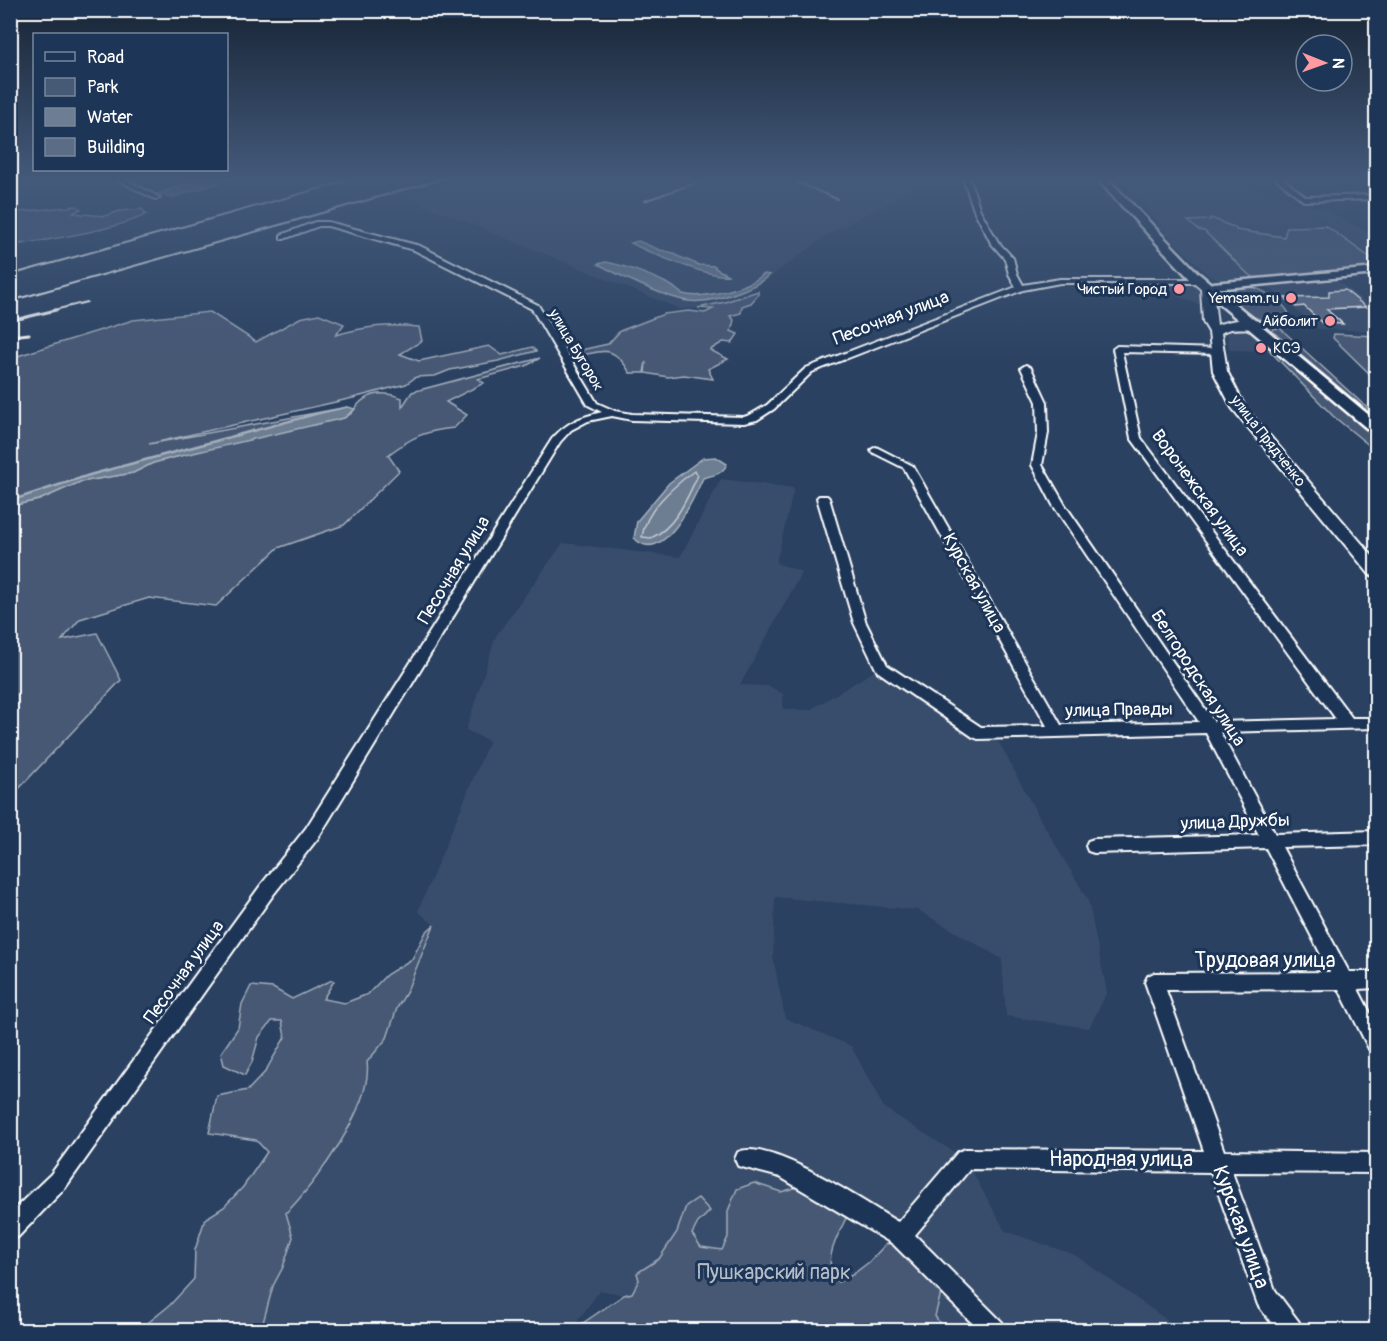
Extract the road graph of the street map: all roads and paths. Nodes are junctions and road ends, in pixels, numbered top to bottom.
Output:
1 (394, 241) edge
2 (993, 241) edge
3 (1163, 241) edge
4 (1377, 272) edge
5 (1206, 285) junction
6 (1021, 288) junction
7 (1255, 324) junction
8 (1215, 332) junction
9 (1217, 351) junction
10 (1026, 368) dead end
11 (612, 413) junction
12 (1377, 421) edge
13 (1377, 428) edge
14 (876, 450) dead end
15 (823, 498) dead end
16 (1377, 571) edge
17 (1377, 723) edge
18 (1348, 724) junction
19 (1211, 728) junction
20 (1057, 731) junction
21 (1377, 838) edge
22 (1270, 840) junction
23 (1094, 846) dead end
24 (1377, 980) edge
25 (1154, 982) joint
26 (1344, 982) junction
27 (1377, 1042) edge
28 (745, 1159) dead end
29 (1217, 1160) junction
30 (1377, 1163) edge
31 (10, 1229) edge
32 (901, 1236) junction
33 (994, 1330) edge
34 (1291, 1330) edge

1 - 11 street, улица Бугорок
2 - 6 street
3 - 5 main road
4 - 5 street
5 - 6 street, Песочная улица
5 - 7 main road
5 - 8 main road, улица Прядченко
6 - 11 street, Песочная улица
7 - 8 main road
7 - 12 main road
7 - 13 main road
8 - 9 main road, улица Прядченко
9 - 16 main road, улица Прядченко
9 - 18 street, Воронежская улица
10 - 19 street, Белгородская улица
11 - 31 street, Песочная улица
14 - 20 street, Курская улица
15 - 20 street, улица Правды
17 - 18 street, улица Правды
18 - 19 street, улица Правды
19 - 20 street, улица Правды
19 - 22 street, Белгородская улица
21 - 22 street, улица Дружбы
22 - 23 street, улица Дружбы
22 - 26 street, Белгородская улица
24 - 26 street, Трудовая улица
25 - 26 street, Трудовая улица
25 - 29 street, Курская улица
26 - 27 street, Белгородская улица
28 - 32 street
29 - 30 street, Народная улица
29 - 32 street, Народная улица
29 - 34 street, Курская улица
32 - 33 street

